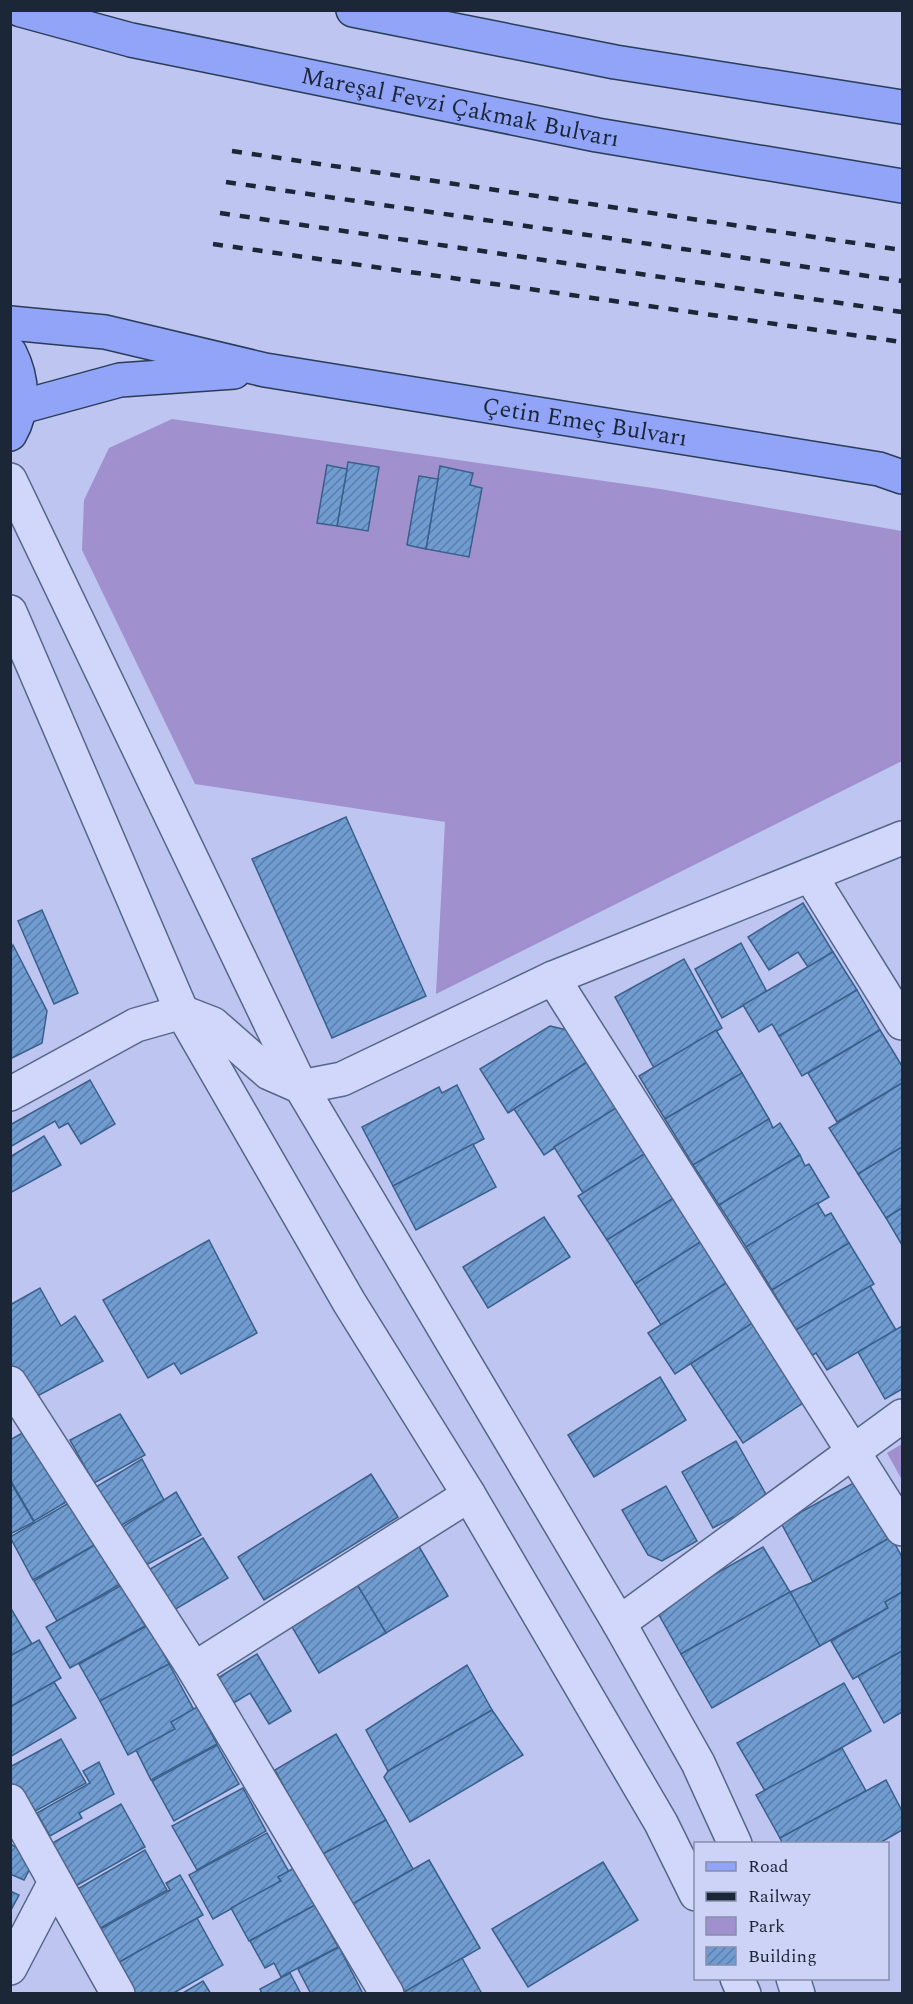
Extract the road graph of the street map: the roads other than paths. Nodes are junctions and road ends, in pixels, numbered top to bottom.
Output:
1 (21, 10) edge
2 (353, 10) edge
3 (903, 107) edge
4 (903, 186) edge
5 (10, 323) edge
6 (10, 353) edge
7 (265, 370) junction
8 (16, 420) edge
9 (903, 477) edge
10 (10, 480) edge
11 (10, 612) edge
12 (903, 838) edge
13 (810, 875) junction
14 (552, 978) junction
15 (182, 1012) junction
16 (903, 1023) edge
17 (301, 1087) junction
18 (10, 1094) edge
19 (10, 1383) edge
20 (903, 1416) edge
21 (855, 1450) junction
22 (469, 1495) junction
23 (903, 1529) edge
24 (620, 1623) junction
25 (195, 1670) junction
26 (10, 1801) edge
27 (734, 1842) edge
28 (55, 1882) junction
29 (694, 1890) edge
30 (10, 1968) edge
31 (738, 1980) edge
32 (118, 1994) edge
33 (387, 1994) edge
34 (744, 1994) edge

1 - 4 main road, Mareşal Fevzi Çakmak Bulvarı
2 - 3 main road
5 - 7 main road, Çetin Emeç Bulvarı
6 - 8 main road
7 - 8 main road, Çetin Emeç Bulvarı
7 - 9 main road, Çetin Emeç Bulvarı
10 - 17 street
11 - 15 street
12 - 13 street
13 - 14 street
13 - 16 street
14 - 17 street
14 - 21 street
15 - 17 street
15 - 18 street
15 - 22 street
17 - 24 street
19 - 25 street
20 - 21 street
21 - 23 street
21 - 24 street
22 - 25 street
22 - 29 street
24 - 27 street
25 - 33 street
26 - 28 street
28 - 30 street
28 - 32 street
31 - 34 street

